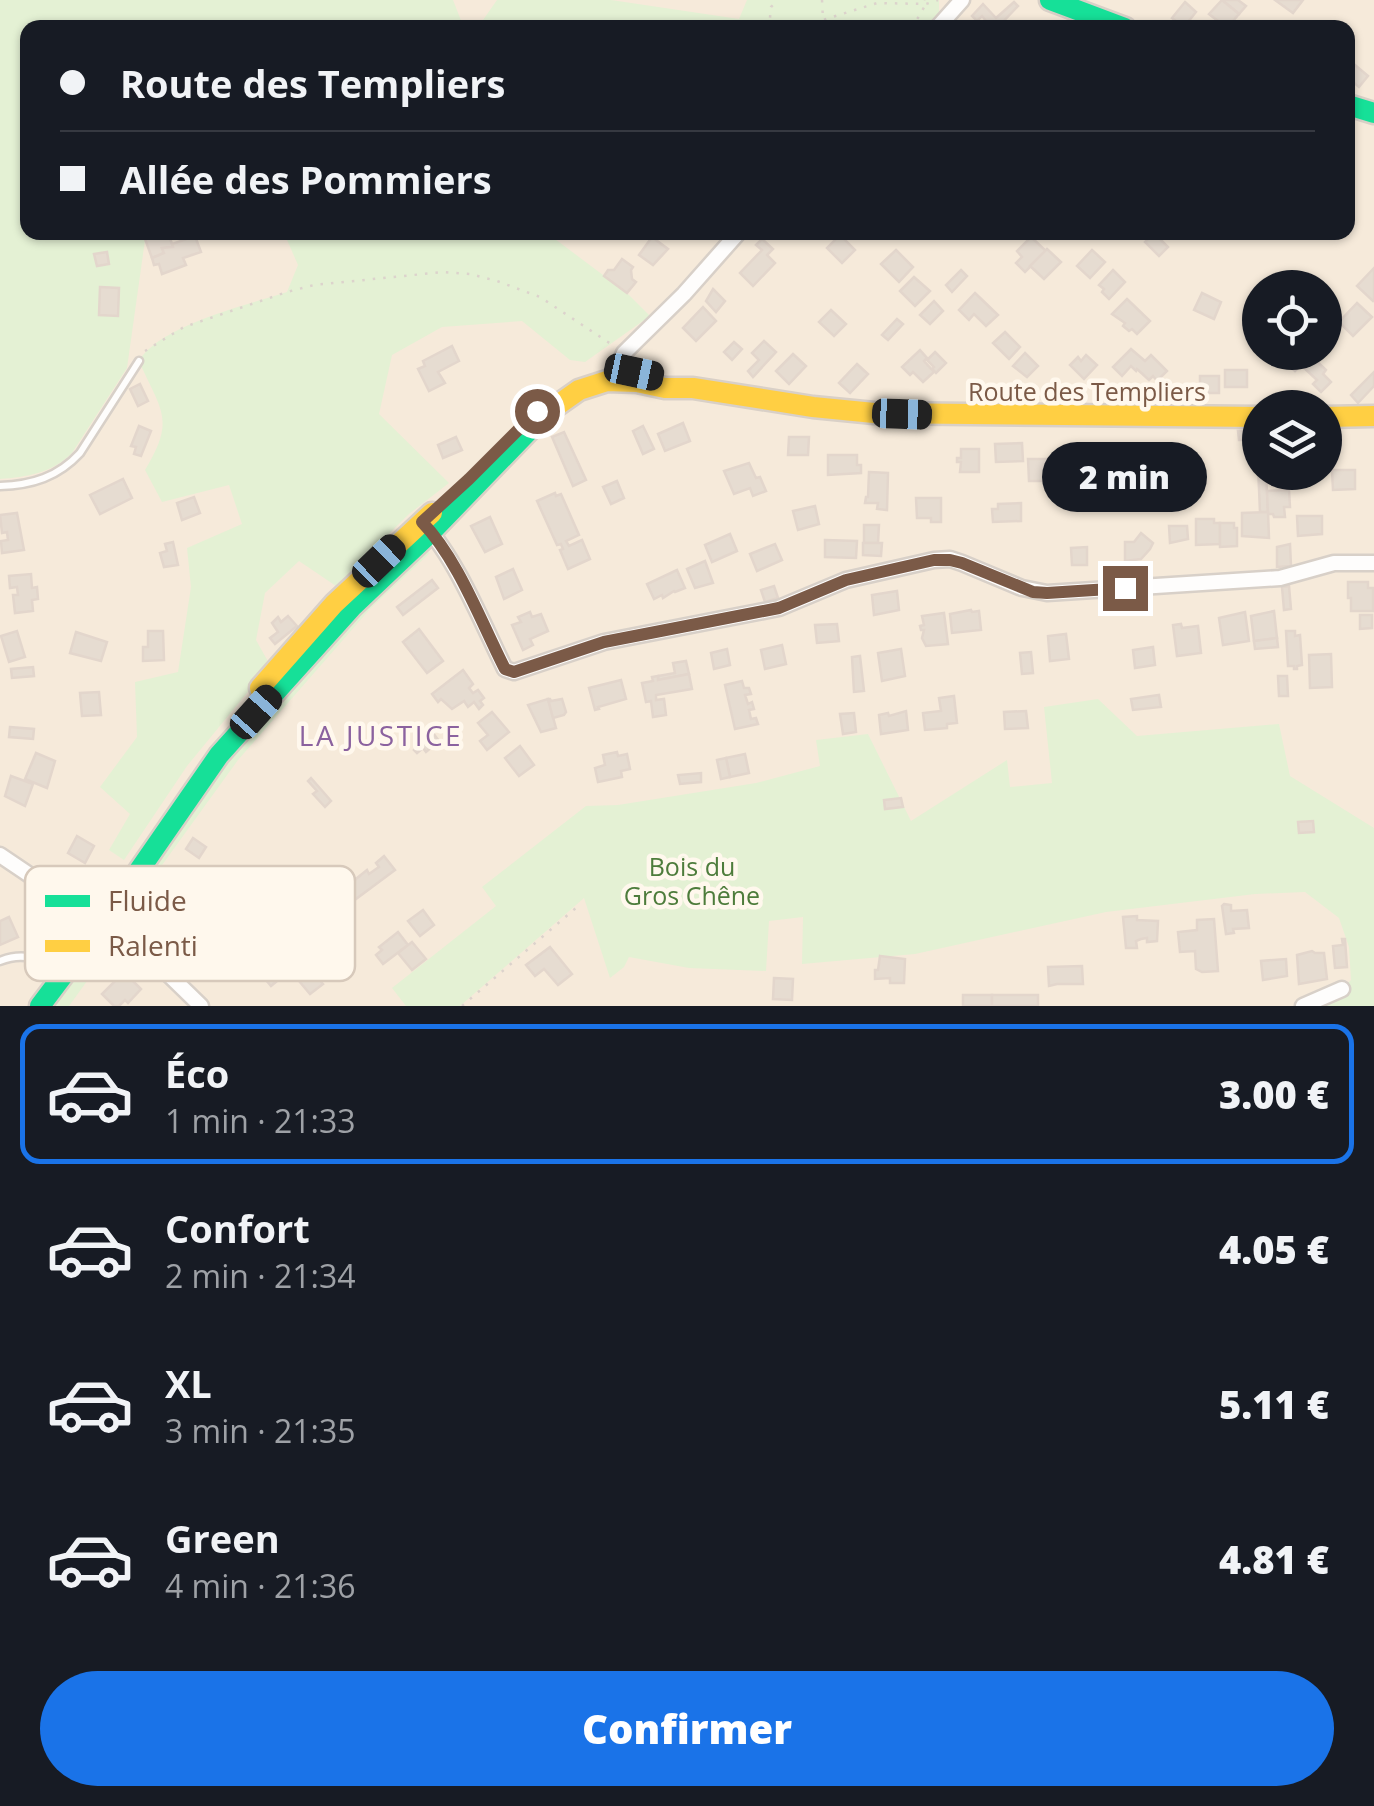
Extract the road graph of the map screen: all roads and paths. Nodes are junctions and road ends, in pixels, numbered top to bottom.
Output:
1 (822, 0) edge
2 (938, 0) edge
3 (962, 0) edge
4 (1050, 0) edge
5 (926, 2) edge
6 (944, 20) edge
7 (1103, 20) edge
8 (732, 240) edge
9 (139, 361) joint
10 (620, 368) junction
11 (1342, 416) edge
12 (1374, 416) edge
13 (1242, 417) edge
14 (0, 486) edge
15 (426, 527) junction
16 (1374, 563) edge
17 (0, 855) edge
18 (136, 866) edge
19 (25, 871) edge
20 (577, 908) dead end
21 (25, 956) edge
22 (0, 961) edge
23 (49, 981) edge
24 (52, 981) edge
25 (175, 981) edge
26 (1342, 989) dead end
27 (26, 1006) edge
28 (40, 1006) edge
29 (201, 1006) edge
30 (462, 1006) edge
31 (1303, 1006) edge

1 - 5 path
2 - 5 path
3 - 6 street
4 - 7 main road
8 - 10 street
9 - 10 path
9 - 14 lane
10 - 13 main road, Route des Templiers
10 - 15 main road, Route des Templiers
11 - 12 main road
15 - 16 street
15 - 18 main road, Route des Templiers
17 - 19 street
20 - 30 path
21 - 22 lane
23 - 27 main road, Route des Templiers
24 - 28 main road, Route des Templiers
25 - 29 street
26 - 31 street

